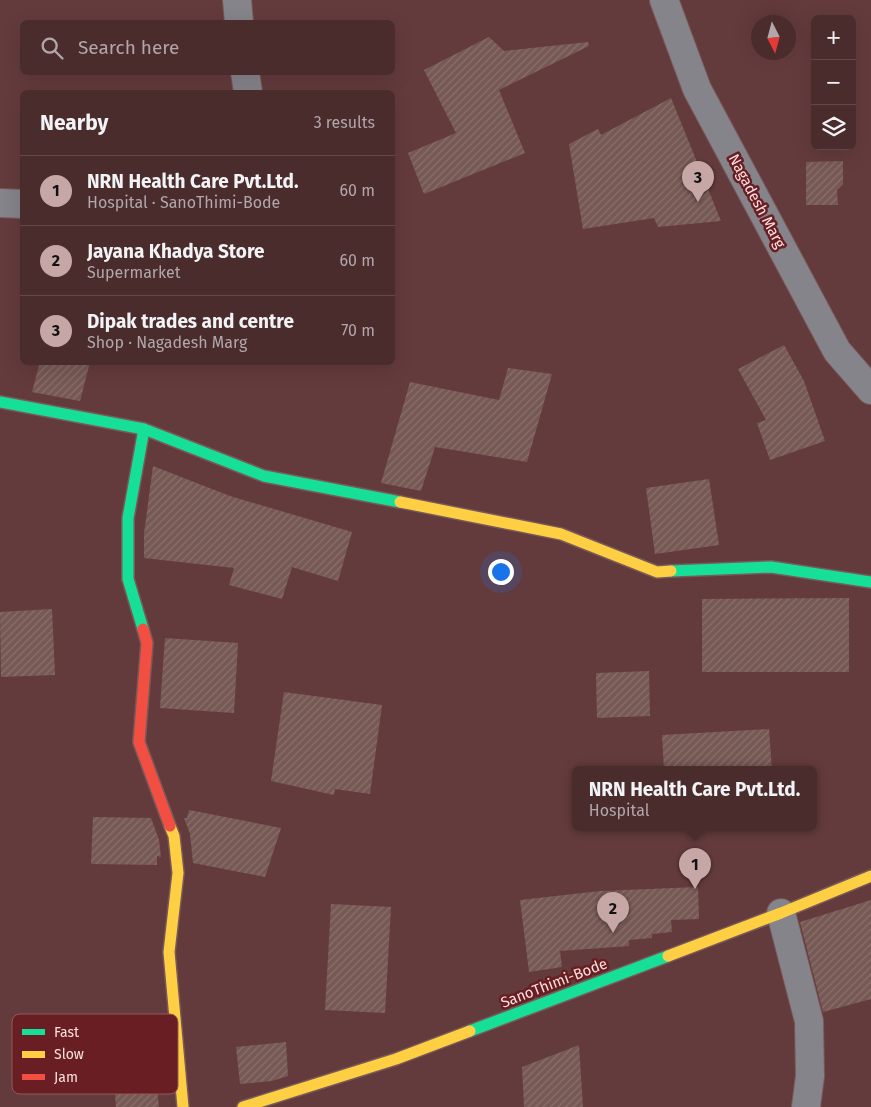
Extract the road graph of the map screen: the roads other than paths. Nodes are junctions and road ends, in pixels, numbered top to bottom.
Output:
1 (237, 0) edge
2 (664, 0) edge
3 (239, 20) edge
4 (245, 75) edge
5 (248, 90) edge
6 (0, 203) edge
7 (20, 204) edge
8 (871, 390) edge
9 (0, 402) edge
10 (144, 429) junction
11 (871, 582) edge
12 (871, 876) edge
13 (781, 913) junction
14 (175, 1014) edge
15 (178, 1052) edge
16 (183, 1107) edge
17 (243, 1107) edge
18 (806, 1107) edge

1 - 3 street
2 - 8 street, Nagadesh Marg
4 - 5 street
6 - 7 street
9 - 10 street
10 - 11 street
10 - 14 street
12 - 13 street, SanoThimi-Bode
13 - 17 street, SanoThimi-Bode
13 - 18 street
15 - 16 street

